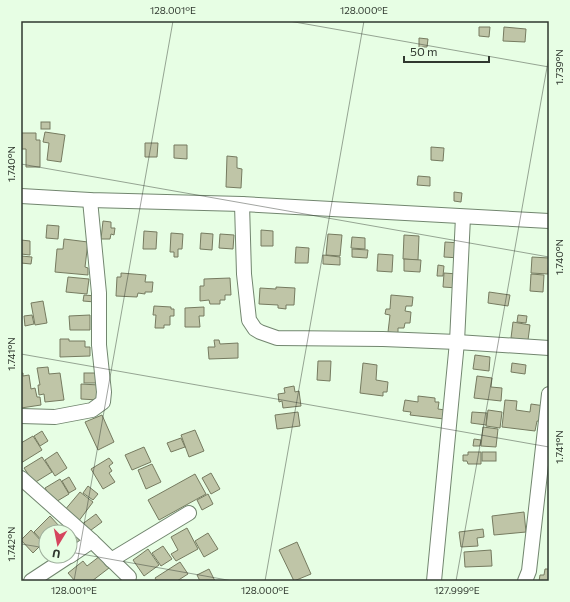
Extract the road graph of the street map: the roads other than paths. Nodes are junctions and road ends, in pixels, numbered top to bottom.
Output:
1 (21, 196) edge
2 (90, 200) junction
3 (242, 204) junction
4 (462, 217) junction
5 (549, 221) edge
6 (457, 342) junction
7 (549, 348) edge
8 (549, 394) edge
9 (21, 416) edge
10 (21, 478) edge
11 (189, 513) dead end
12 (92, 541) junction
13 (78, 551) edge
14 (111, 560) junction
15 (58, 564) edge
16 (129, 577) dead end
17 (31, 581) edge
18 (434, 581) edge
19 (525, 581) edge

1 - 2 street
2 - 3 street
2 - 9 street
3 - 4 street
3 - 6 street
4 - 5 street
4 - 6 street
6 - 7 street
6 - 18 street
8 - 19 street
10 - 12 street
11 - 14 street
12 - 13 street
12 - 14 street
14 - 16 street
15 - 17 street

